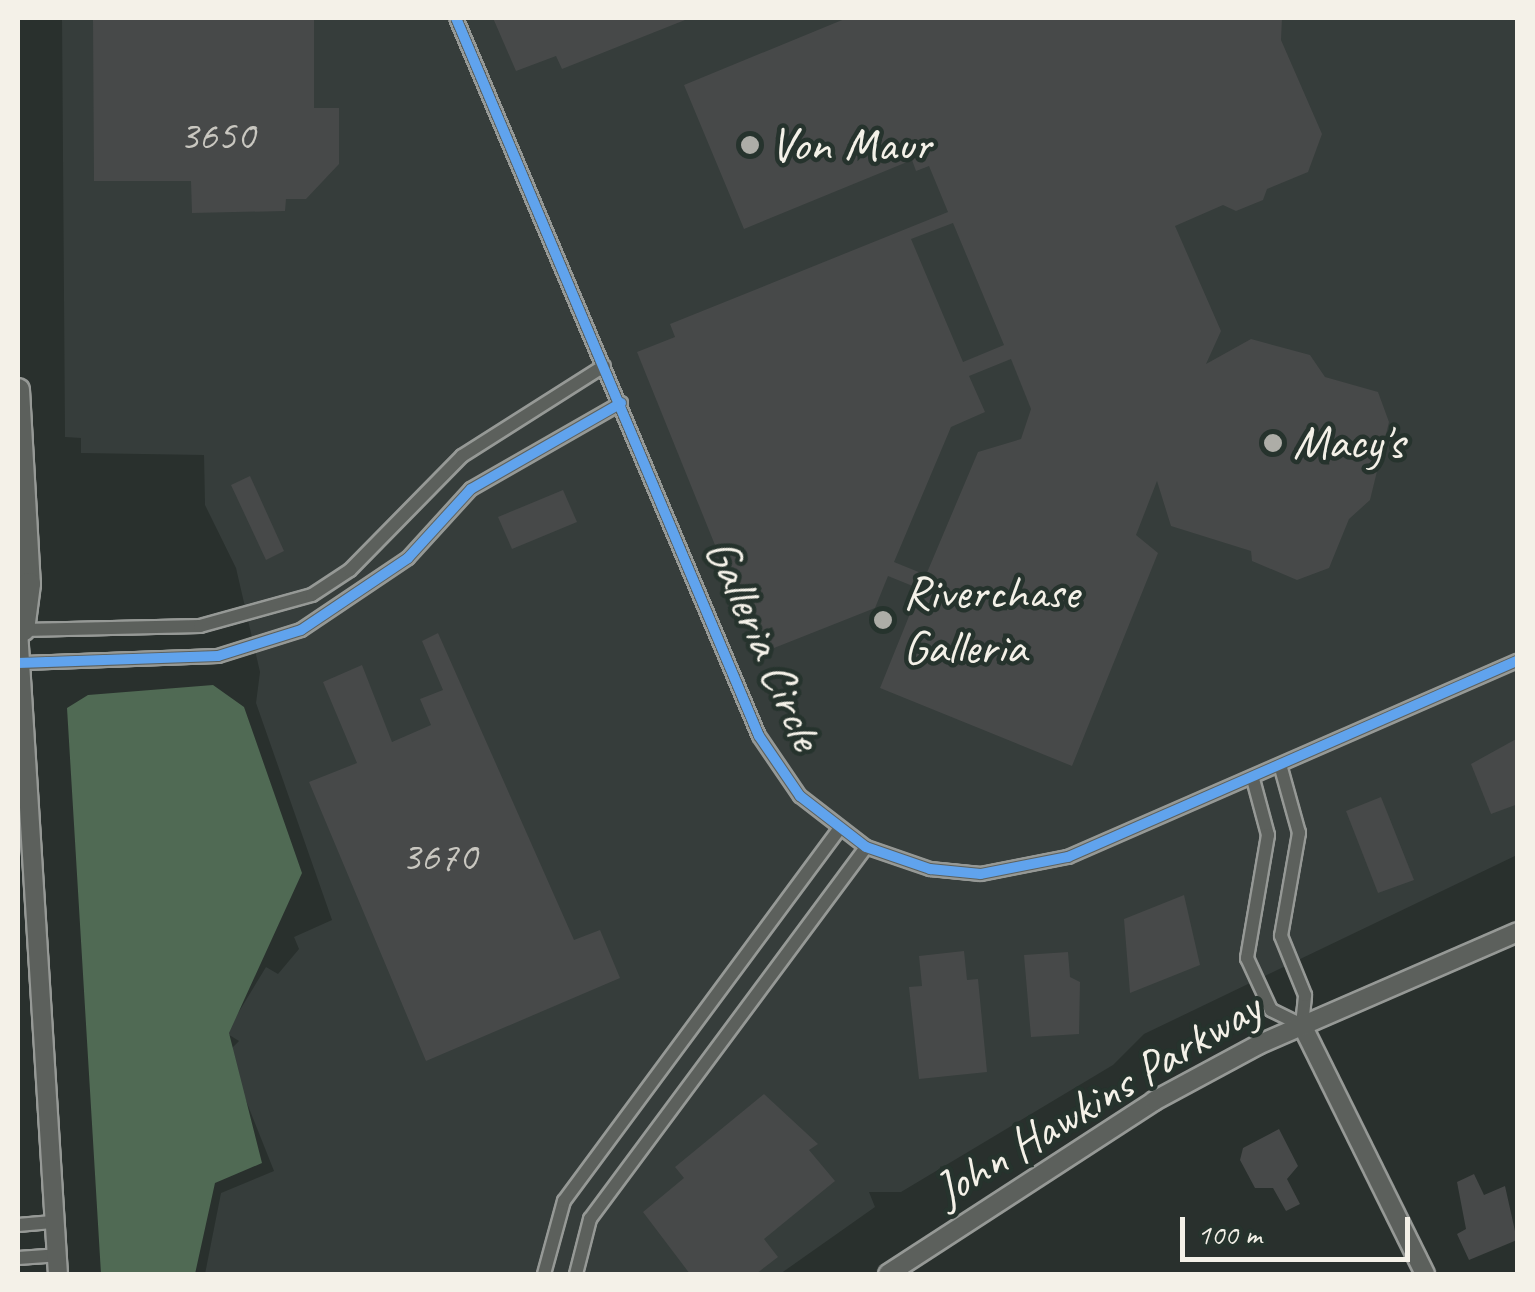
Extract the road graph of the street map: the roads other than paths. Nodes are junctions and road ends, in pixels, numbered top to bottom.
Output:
1 (456, 18) edge
2 (604, 366) junction
3 (18, 390) edge
4 (621, 402) junction
5 (19, 626) edge
6 (1518, 660) edge
7 (21, 664) edge
8 (1281, 768) junction
9 (1253, 780) junction
10 (839, 830) junction
11 (866, 847) junction
12 (1518, 932) edge
13 (1302, 1025) junction
14 (54, 1222) junction
15 (18, 1225) edge
16 (18, 1258) edge
17 (58, 1265) edge
18 (544, 1274) edge
19 (576, 1274) edge
20 (888, 1274) edge
21 (1425, 1274) edge

1 - 2 street, Galleria Circle
2 - 4 street, Galleria Circle
2 - 5 street
3 - 5 highway
4 - 7 street
4 - 10 street, Galleria Circle
5 - 7 main road
6 - 8 street, Galleria Circle
7 - 14 main road
8 - 9 street, Galleria Circle
8 - 13 street
9 - 11 street, Galleria Circle
9 - 13 street
10 - 11 street, Galleria Circle
10 - 18 street
11 - 19 street
12 - 13 main road, John Hawkins Parkway
13 - 20 main road, John Hawkins Parkway
13 - 21 main road
14 - 15 street
14 - 17 main road
16 - 17 street

